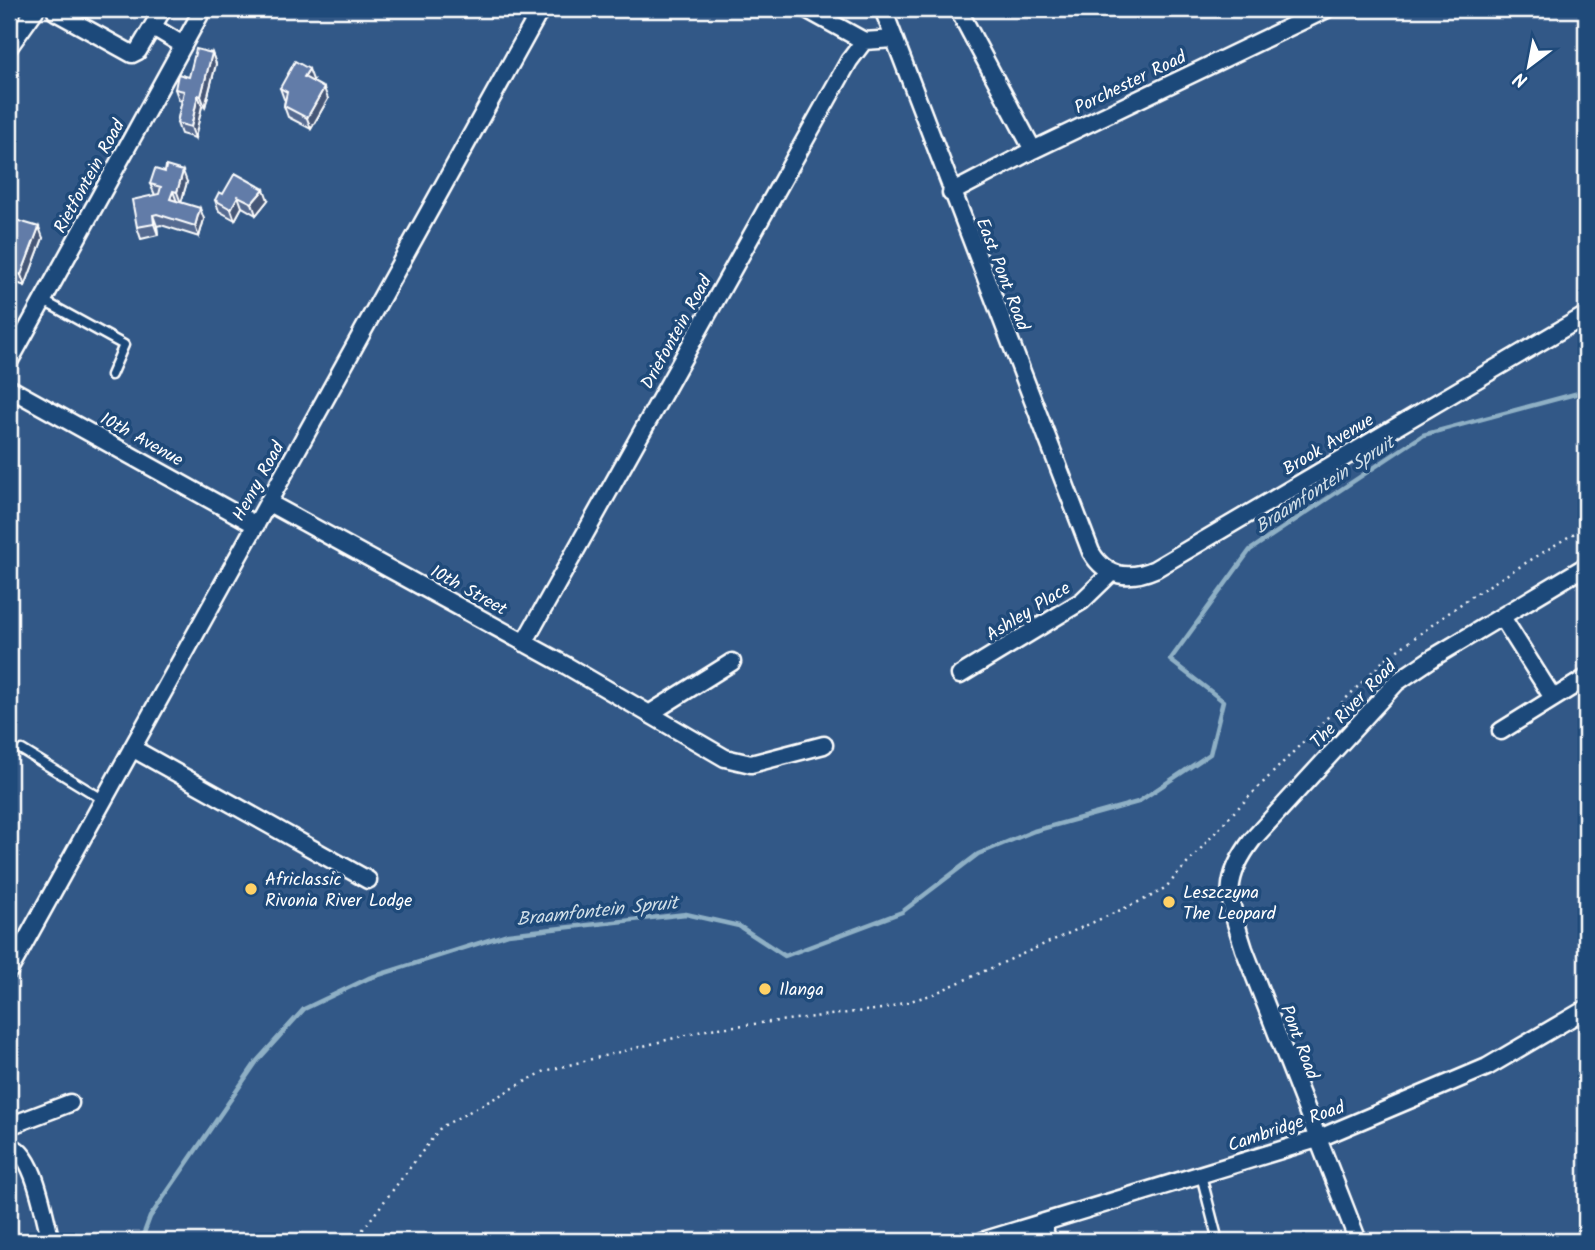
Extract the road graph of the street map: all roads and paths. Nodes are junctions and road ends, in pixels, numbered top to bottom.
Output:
1 (36, 9) edge
2 (163, 9) edge
3 (203, 9) edge
4 (541, 9) edge
5 (806, 9) edge
6 (883, 9) edge
7 (958, 9) edge
8 (1327, 9) edge
9 (56, 12) dead end
10 (153, 27) junction
11 (12, 39) edge
12 (894, 39) junction
13 (864, 41) junction
14 (183, 45) junction
15 (1033, 150) junction
16 (951, 193) junction
17 (42, 300) junction
18 (1586, 315) edge
19 (9, 362) edge
20 (111, 375) dead end
21 (9, 388) edge
22 (269, 503) junction
23 (256, 525) junction
24 (1586, 526) edge
25 (1586, 566) edge
26 (1111, 573) junction
27 (1502, 617) junction
28 (524, 643) junction
29 (732, 662) dead end
30 (960, 675) dead end
31 (1586, 678) edge
32 (1553, 698) junction
33 (649, 714) junction
34 (1502, 731) dead end
35 (824, 745) dead end
36 (132, 748) junction
37 (22, 750) dead end
38 (104, 800) junction
39 (368, 880) dead end
40 (1229, 893) joint
41 (9, 971) edge
42 (1586, 1009) edge
43 (70, 1103) dead end
44 (9, 1126) edge
45 (1317, 1139) junction
46 (9, 1146) edge
47 (1201, 1175) junction
48 (1042, 1224) junction
49 (51, 1241) edge
50 (354, 1241) edge
51 (982, 1241) edge
52 (1048, 1241) edge
53 (1218, 1241) edge
54 (1358, 1241) edge

1 - 11 street
2 - 10 street
3 - 14 street, Rietfontein Road
4 - 22 street, Henry Road
5 - 13 street
6 - 12 street, East Pont Road
7 - 15 street
8 - 15 street, Porchester Road
9 - 10 street
10 - 14 street
12 - 13 street
12 - 16 street, East Pont Road
13 - 28 street, Driefontein Road
14 - 17 street, Rietfontein Road
15 - 16 street, Porchester Road
16 - 26 street, East Pont Road
17 - 19 street, Rietfontein Road
17 - 20 lane
18 - 26 street, Brook Avenue
21 - 23 street, 10th Avenue
22 - 23 street, Henry Road
22 - 28 street, 10th Street
23 - 36 street, Henry Road
24 - 50 path
25 - 27 street, The River Road
26 - 30 street, Ashley Place
27 - 32 street
27 - 40 street, The River Road
28 - 33 street, 10th Street
29 - 33 street
31 - 32 street
32 - 34 street
33 - 35 street, 10th Street
36 - 38 street, Henry Road
36 - 39 street
37 - 38 lane
38 - 41 street, Henry Road
40 - 45 street, Pont Road
42 - 45 street, Cambridge Road
43 - 44 street
45 - 47 street, Cambridge Road
45 - 54 street, Pont Road
46 - 49 street
47 - 48 street, Cambridge Road
47 - 53 lane
48 - 51 street, Cambridge Road
48 - 52 street

